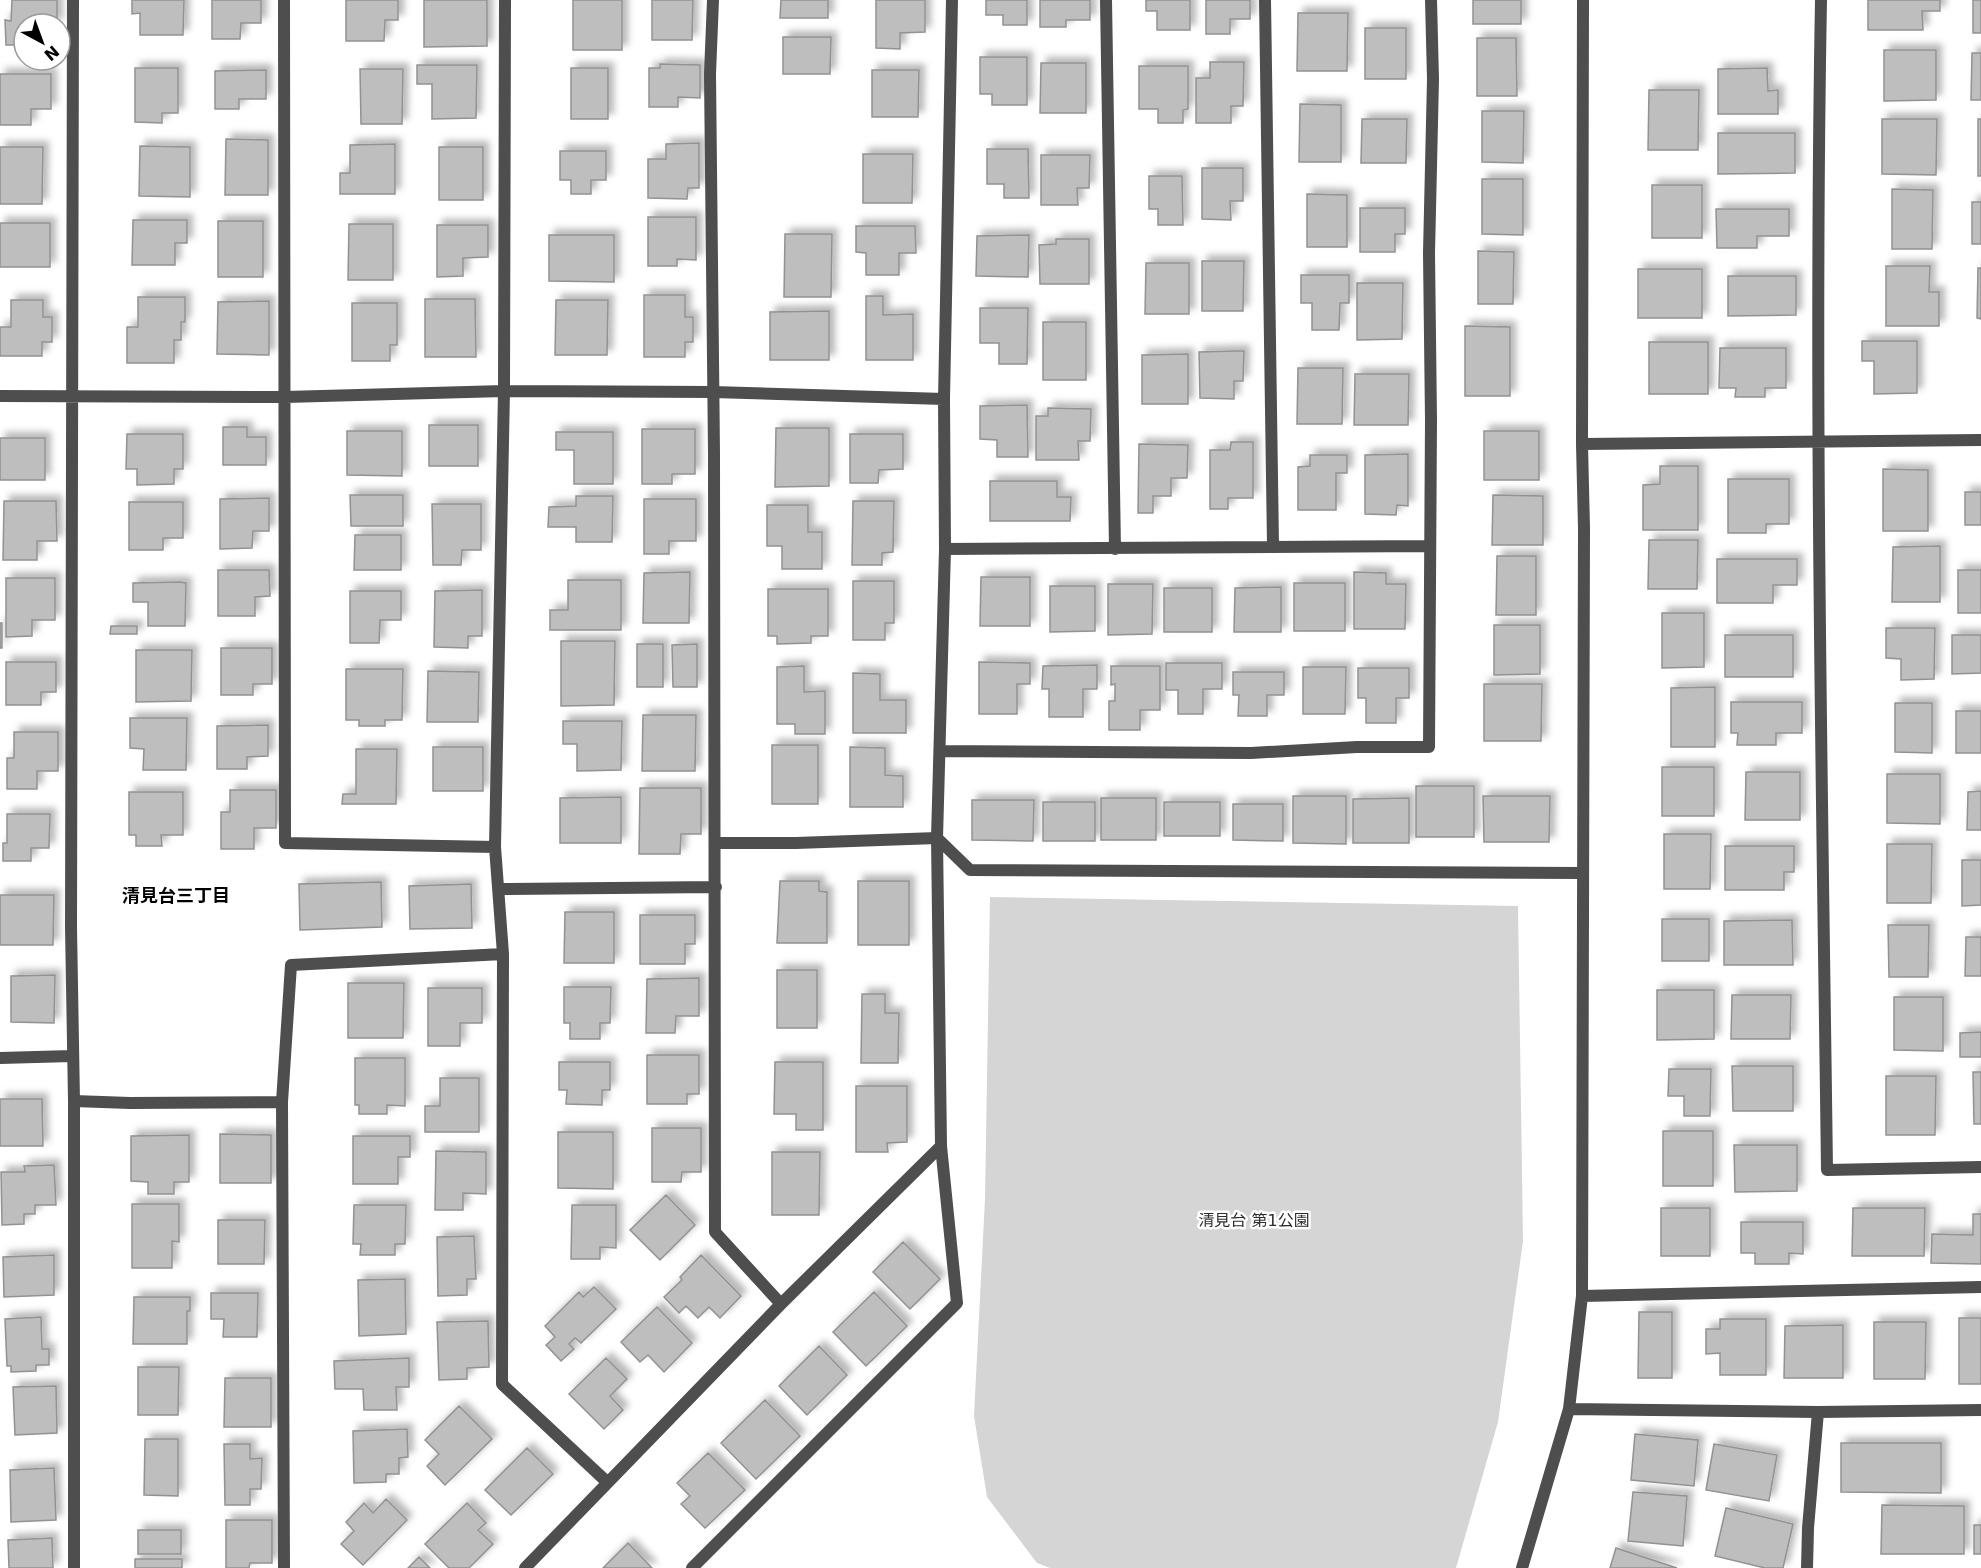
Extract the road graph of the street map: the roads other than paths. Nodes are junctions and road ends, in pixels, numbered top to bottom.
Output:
1 (73, 0) edge
2 (284, 0) edge
3 (506, 0) edge
4 (713, 0) edge
5 (952, 0) edge
6 (1106, 0) edge
7 (1265, 0) edge
8 (1431, 0) edge
9 (1583, 0) edge
10 (1821, 0) edge
11 (504, 391) junction
12 (713, 392) junction
13 (72, 395) junction
14 (0, 396) edge
15 (285, 397) junction
16 (944, 399) junction
17 (1981, 440) edge
18 (1820, 441) junction
19 (1582, 444) junction
20 (1273, 546) junction
21 (1429, 546) junction
22 (945, 549) junction
23 (1115, 549) junction
24 (940, 752) junction
25 (937, 838) junction
26 (716, 843) junction
27 (495, 847) junction
28 (1582, 873) junction
29 (716, 887) junction
30 (500, 889) junction
31 (503, 954) junction
32 (72, 1056) junction
33 (0, 1058) edge
34 (74, 1101) junction
35 (282, 1102) junction
36 (941, 1146) junction
37 (1981, 1167) edge
38 (1981, 1287) edge
39 (1582, 1296) junction
40 (781, 1304) junction
41 (1569, 1409) junction
42 (1981, 1410) edge
43 (1818, 1413) junction
44 (607, 1482) junction
45 (74, 1568) edge
46 (284, 1568) edge
47 (525, 1568) edge
48 (692, 1568) edge
49 (1522, 1568) edge
50 (1807, 1568) edge

1 - 13 street
2 - 15 street
3 - 11 street
4 - 12 street
5 - 16 street
6 - 23 street
7 - 20 street
8 - 21 street
9 - 19 street
10 - 18 street
11 - 12 street
11 - 15 street
11 - 27 street
12 - 16 street
12 - 26 street
13 - 14 street
13 - 15 street
13 - 32 street
15 - 27 street
16 - 22 street
17 - 18 street
18 - 19 street
18 - 37 street
19 - 28 street
20 - 21 street
20 - 23 street
21 - 24 street
22 - 23 street
22 - 24 street
24 - 25 street
25 - 26 street
25 - 28 street
25 - 36 street
26 - 29 street
27 - 30 street
28 - 39 street
29 - 30 street
29 - 40 street
30 - 31 street
31 - 35 street
31 - 44 street
32 - 33 street
32 - 34 street
34 - 35 street
34 - 45 street
35 - 46 street
36 - 40 street
36 - 48 street
38 - 39 street
39 - 41 street
40 - 44 street
41 - 43 street
41 - 49 street
42 - 43 street
43 - 50 street
44 - 47 street

